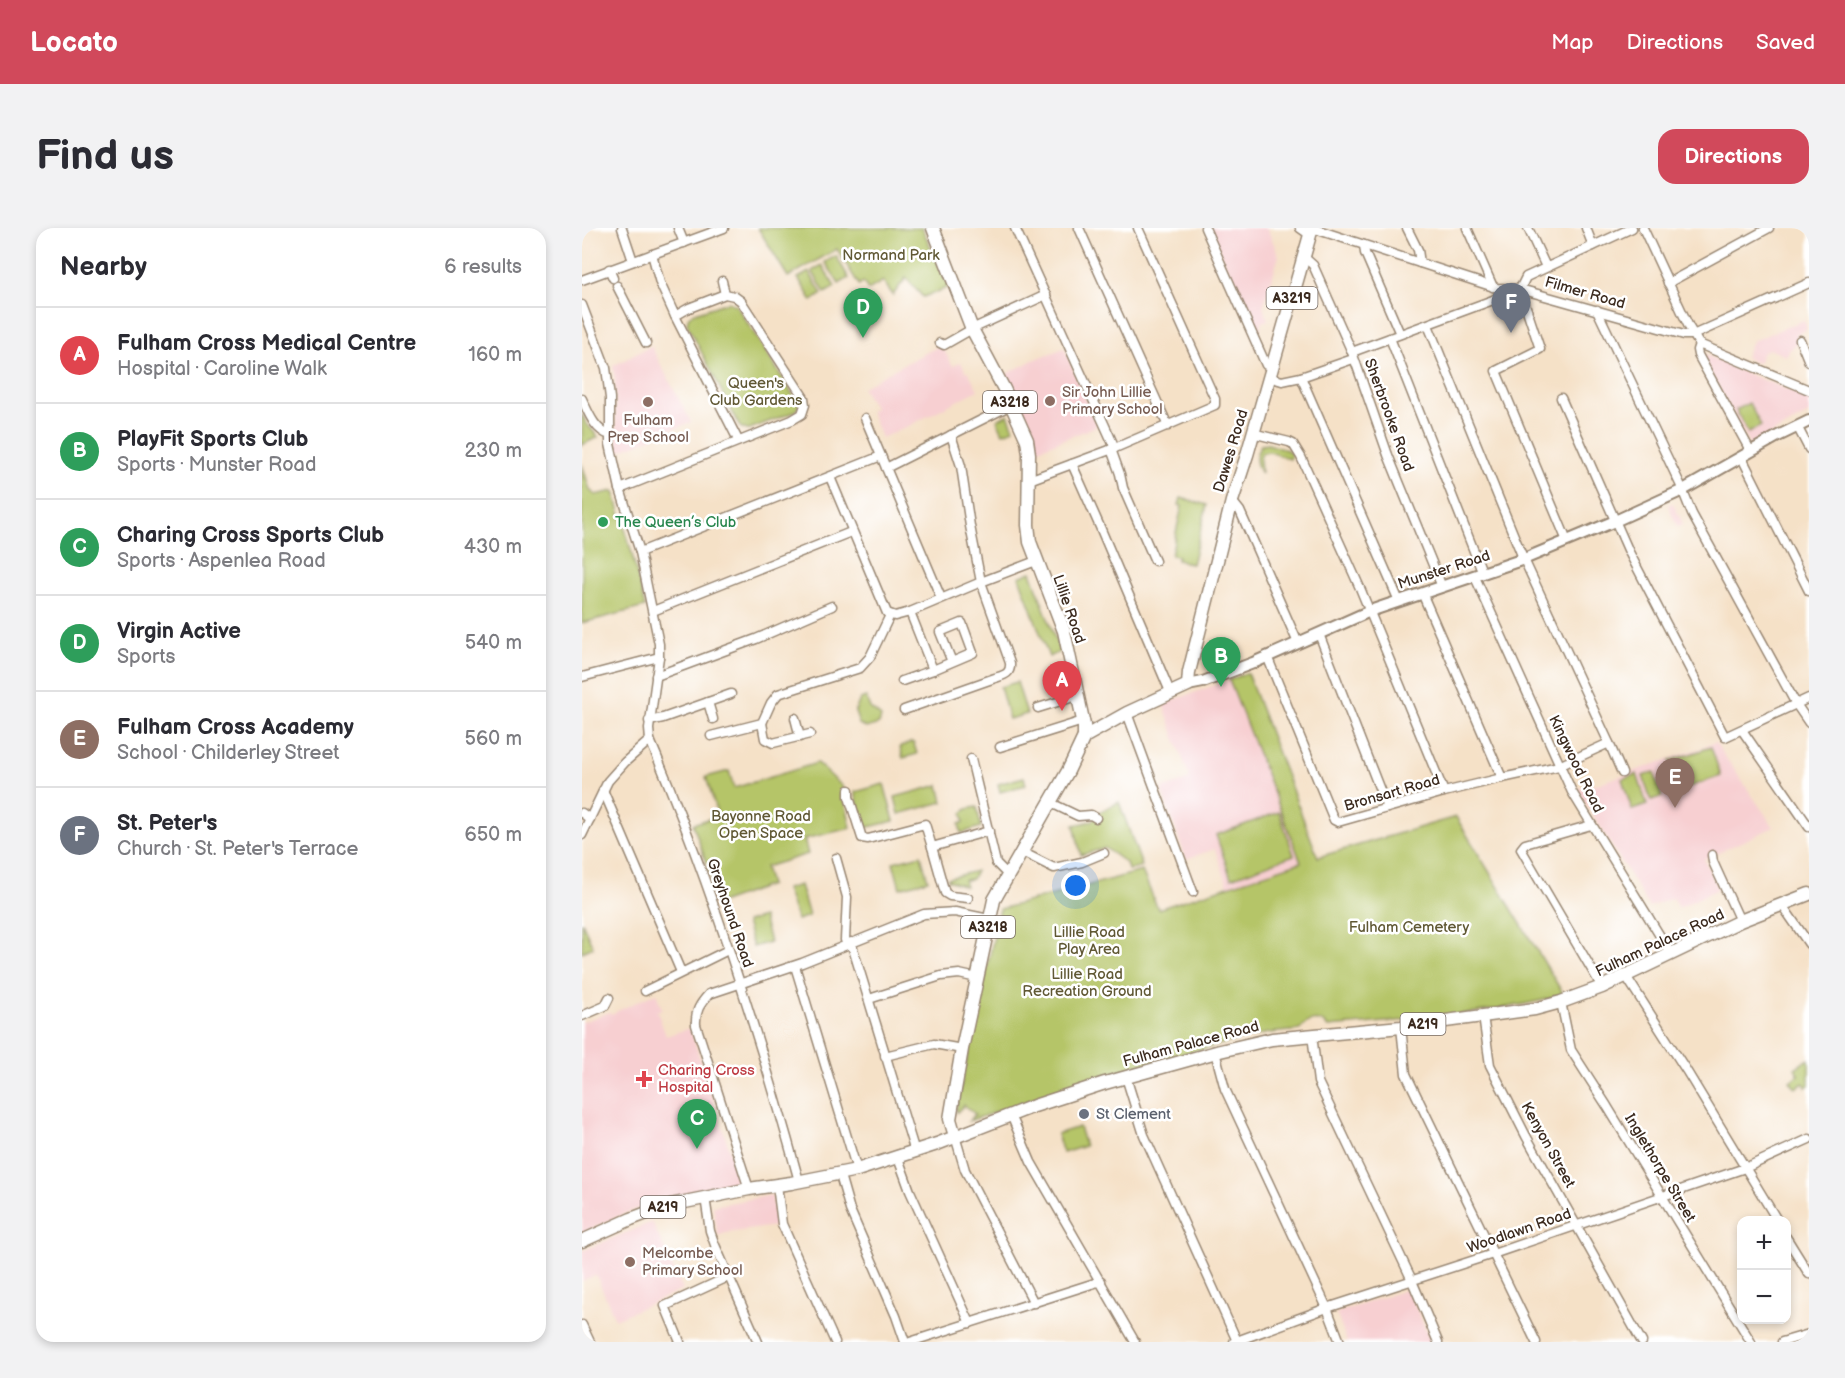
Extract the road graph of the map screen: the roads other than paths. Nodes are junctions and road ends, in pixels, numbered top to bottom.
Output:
1 (622, 228) edge
2 (678, 228) edge
3 (724, 228) edge
4 (933, 228) edge
5 (1016, 228) edge
6 (1079, 228) edge
7 (1138, 228) edge
8 (1205, 228) edge
9 (1407, 228) edge
10 (1467, 228) edge
11 (1528, 228) edge
12 (1586, 228) edge
13 (1632, 228) edge
14 (1643, 228) edge
15 (1769, 228) edge
16 (1308, 230) edge
17 (684, 243) junction
18 (1364, 245) junction
19 (1593, 246) junction
20 (652, 254) junction
21 (1304, 257) junction
22 (633, 261) junction
23 (1420, 264) junction
24 (1546, 267) junction
25 (613, 278) junction
26 (582, 280) edge
27 (722, 281) dead end
28 (1668, 283) junction
29 (1809, 283) edge
30 (1498, 288) junction
31 (1520, 289) junction
32 (725, 294) junction
33 (1046, 295) junction
34 (582, 305) edge
35 (1597, 310) junction
36 (675, 315) junction
37 (1428, 325) junction
38 (972, 329) junction
39 (1400, 334) junction
40 (1693, 335) junction
41 (1390, 338) junction
42 (1800, 340) dead end
43 (646, 343) dead end
44 (940, 343) dead end
45 (1700, 345) junction
46 (1352, 355) junction
47 (1809, 362) edge
48 (1271, 372) junction
49 (1301, 377) junction
50 (1809, 390) edge
51 (1561, 398) dead end
52 (582, 399) edge
53 (1011, 405) junction
54 (865, 418) dead end
55 (1809, 421) edge
56 (1168, 426) junction
57 (1797, 426) junction
58 (1252, 433) junction
59 (610, 435) junction
60 (951, 435) junction
61 (738, 440) junction
62 (1113, 448) junction
63 (1809, 449) edge
64 (1746, 455) junction
65 (881, 456) junction
66 (1072, 464) junction
67 (886, 468) junction
68 (830, 477) junction
69 (1029, 480) junction
70 (620, 489) junction
71 (1683, 490) junction
72 (1232, 501) junction
73 (1615, 521) junction
74 (851, 531) junction
75 (1567, 541) junction
76 (640, 552) junction
77 (1524, 559) junction
78 (1036, 561) junction
79 (1155, 561) dead end
80 (1479, 575) junction
81 (981, 582) junction
82 (1442, 587) junction
83 (1809, 591) edge
84 (1422, 593) junction
85 (941, 598) junction
86 (1399, 601) junction
87 (832, 606) dead end
88 (653, 611) junction
89 (1370, 611) junction
90 (910, 612) junction
91 (890, 615) junction
92 (1319, 634) junction
93 (1298, 644) junction
94 (1268, 656) junction
95 (659, 657) junction
96 (952, 662) junction
97 (933, 670) junction
98 (656, 676) junction
99 (582, 677) edge
100 (902, 681) dead end
101 (1188, 685) junction
102 (731, 694) dead end
103 (1171, 694) junction
104 (1077, 696) junction
105 (1809, 698) edge
106 (708, 702) junction
107 (1796, 704) junction
108 (1038, 708) dead end
109 (904, 710) dead end
110 (1127, 713) junction
111 (795, 718) dead end
112 (713, 719) dead end
113 (649, 721) junction
114 (1083, 721) junction
115 (762, 723) junction
116 (1809, 723) edge
117 (1742, 730) junction
118 (810, 734) dead end
119 (711, 736) dead end
120 (800, 737) junction
121 (1084, 737) junction
122 (650, 740) junction
123 (1609, 743) junction
124 (1000, 747) dead end
125 (970, 759) dead end
126 (1559, 766) junction
127 (1622, 773) dead end
128 (1502, 777) junction
129 (603, 790) junction
130 (849, 790) dead end
131 (1444, 792) junction
132 (1051, 803) junction
133 (1387, 808) junction
134 (586, 816) edge
135 (1096, 818) dead end
136 (1591, 825) junction
137 (1809, 827) edge
138 (989, 831) junction
139 (582, 836) edge
140 (932, 846) junction
141 (1022, 852) junction
142 (1104, 853) dead end
143 (1712, 855) dead end
144 (836, 858) dead end
145 (1008, 875) junction
146 (1193, 892) dead end
147 (1809, 894) edge
148 (968, 898) dead end
149 (1782, 905) junction
150 (989, 919) junction
151 (1740, 921) junction
152 (849, 943) junction
153 (1809, 944) edge
154 (728, 950) junction
155 (1671, 954) junction
156 (795, 966) junction
157 (681, 972) junction
158 (1626, 976) junction
159 (977, 978) junction
160 (740, 984) junction
161 (1602, 987) junction
162 (645, 991) dead end
163 (609, 998) dead end
164 (869, 999) junction
165 (1561, 1002) junction
166 (582, 1016) edge
167 (1483, 1016) junction
168 (1401, 1027) junction
169 (1312, 1035) junction
170 (962, 1049) junction
171 (1215, 1052) junction
172 (885, 1056) junction
173 (1126, 1077) junction
174 (1011, 1115) junction
175 (955, 1136) junction
176 (1809, 1139) edge
177 (915, 1152) junction
178 (898, 1158) junction
179 (1745, 1168) junction
180 (857, 1170) junction
181 (840, 1174) junction
182 (799, 1181) junction
183 (777, 1185) junction
184 (749, 1189) junction
185 (705, 1197) junction
186 (1662, 1197) junction
187 (1773, 1216) edge
188 (1577, 1226) junction
189 (582, 1241) edge
190 (1791, 1245) edge
191 (1493, 1254) junction
192 (1809, 1274) edge
193 (728, 1277) junction
194 (1101, 1281) junction
195 (1412, 1281) junction
196 (1034, 1303) junction
197 (1327, 1308) junction
198 (970, 1323) junction
199 (582, 1325) edge
200 (1809, 1334) edge
201 (1236, 1341) edge
202 (590, 1342) edge
203 (680, 1342) edge
204 (758, 1342) edge
205 (835, 1342) edge
206 (905, 1342) edge
207 (910, 1342) edge
208 (1135, 1342) edge
209 (1340, 1342) edge
210 (1438, 1342) edge
211 (1536, 1342) edge
212 (1642, 1342) edge
213 (1751, 1342) edge
214 (1782, 1342) edge

1 - 22 street
2 - 17 street
3 - 17 street
4 - 38 main road, Lillie Road / A3218
5 - 33 street
6 - 56 street
7 - 56 street
8 - 48 street
9 - 23 street
10 - 30 street
11 - 24 street
12 - 19 street
13 - 19 street
14 - 28 street
15 - 28 street
16 - 18 street, Filmer Road
16 - 21 main road, Dawes Road / A3219
17 - 20 street
18 - 23 street, Filmer Road
18 - 39 street
19 - 24 street
20 - 22 street
20 - 36 street
21 - 46 street, Sherbrooke Road
21 - 48 main road, Dawes Road / A3219
22 - 25 street
23 - 30 street, Filmer Road
24 - 31 street
25 - 26 street
25 - 43 street
27 - 32 street
28 - 40 street
29 - 40 street
30 - 31 street, Filmer Road
30 - 37 street
31 - 35 street, Filmer Road
31 - 75 street
32 - 36 street
32 - 61 street
33 - 38 street
33 - 62 street
34 - 59 street, Greyhound Road
35 - 40 street, Filmer Road
35 - 71 street
36 - 61 street
37 - 39 street
37 - 77 street
38 - 44 street
38 - 53 main road, Lillie Road / A3218
39 - 41 street
40 - 45 street
41 - 46 street
41 - 80 street, Kingwood Road
42 - 47 street
45 - 50 street
45 - 64 street
46 - 49 street
46 - 82 street, Sherbrooke Road
48 - 49 street
48 - 58 main road, Dawes Road / A3219
49 - 86 street
51 - 73 street
52 - 59 street
53 - 60 street
53 - 69 main road, Lillie Road / A3218
54 - 65 street
55 - 57 street, Munster Road
56 - 62 street
57 - 63 street
57 - 64 street, Munster Road
58 - 72 main road, Dawes Road / A3219
58 - 89 street
59 - 70 street, Greyhound Road
60 - 67 street
60 - 81 street
61 - 70 street
62 - 66 street
62 - 79 street
64 - 71 street, Munster Road
64 - 83 street
65 - 67 street
65 - 68 street
66 - 69 street
66 - 103 street
67 - 85 street
68 - 74 street
68 - 76 street
69 - 78 main road, Lillie Road / A3218
70 - 76 street, Greyhound Road
71 - 73 street, Munster Road
71 - 107 street
72 - 93 street
72 - 101 main road, Dawes Road / A3219
73 - 75 street, Munster Road
73 - 117 street
74 - 88 street
74 - 91 street
75 - 77 street, Munster Road
76 - 88 street, Greyhound Road
77 - 80 street, Munster Road
77 - 123 street
78 - 81 street
78 - 104 main road, Lillie Road / A3218
80 - 82 street, Munster Road
80 - 126 street, Kingwood Road
81 - 85 street
81 - 109 street
82 - 84 street, Munster Road
84 - 86 street, Munster Road
84 - 128 street
85 - 90 street
86 - 89 street, Munster Road
87 - 98 street
88 - 95 street, Greyhound Road
89 - 92 street, Munster Road
89 - 131 street
90 - 91 street
90 - 97 street
91 - 115 street
92 - 93 street, Munster Road
92 - 133 street
93 - 94 street, Munster Road
94 - 101 street, Munster Road
94 - 133 street, Bronsart Road
95 - 98 street, Greyhound Road
95 - 99 street
96 - 96 street
96 - 97 street
97 - 100 street
98 - 113 street, Greyhound Road
101 - 103 main road, Munster Road
102 - 106 street
103 - 110 main road, Munster Road
104 - 108 street
104 - 114 main road, Lillie Road / A3218
105 - 107 street
106 - 112 street
106 - 113 street
107 - 116 street
107 - 117 street
110 - 121 main road, Munster Road
110 - 146 street
111 - 120 street
113 - 122 street, Greyhound Road
114 - 121 main road, Lillie Road / A3218
114 - 124 street
115 - 119 street
115 - 120 street
117 - 137 street
118 - 120 street
121 - 132 main road, A3218
122 - 129 street
122 - 154 street, Greyhound Road
123 - 126 street, Bronsart Road
123 - 127 street
125 - 138 street
126 - 128 street, Bronsart Road
126 - 136 street, Kingwood Road
128 - 131 street, Bronsart Road
129 - 134 street
129 - 157 street
130 - 140 street
131 - 133 street, Bronsart Road
132 - 135 street
132 - 141 main road, A3218
134 - 139 street
136 - 155 street, Kingwood Road
136 - 161 street
138 - 140 street
138 - 145 street
140 - 148 street
141 - 142 street
141 - 145 main road, A3218
143 - 151 street
144 - 152 street
145 - 150 main road, A3218
147 - 149 main road, Fulham Palace Road / A219
149 - 151 main road, Fulham Palace Road / A219
149 - 153 street
150 - 152 street
150 - 159 main road, A3218
151 - 155 main road, Fulham Palace Road / A219
152 - 156 street
152 - 164 street
154 - 157 street
154 - 160 street, Greyhound Road
155 - 158 main road, Fulham Palace Road / A219
156 - 160 street
156 - 180 street
157 - 162 street
158 - 161 main road, Fulham Palace Road / A219
158 - 179 street
159 - 164 street
159 - 170 main road, A3218
160 - 182 street, Greyhound Road
160 - 184 street
161 - 165 main road, Fulham Palace Road / A219
163 - 166 street
164 - 172 street
165 - 167 main road, Fulham Palace Road / A219
165 - 186 street, Inglethorpe Street
167 - 168 main road, Fulham Palace Road / A219
167 - 188 street, Kenyon Street
168 - 169 main road, Fulham Palace Road / A219
168 - 191 street
169 - 171 main road, Fulham Palace Road / A219
169 - 195 street
170 - 172 street
170 - 175 main road, A3218
171 - 173 main road, Fulham Palace Road / A219
171 - 197 street
172 - 177 street
173 - 174 main road, Fulham Palace Road / A219
173 - 201 street
174 - 175 main road, Fulham Palace Road / A219
174 - 194 street
175 - 177 main road, Fulham Palace Road / A219
175 - 196 street
176 - 179 street, Woodlawn Road
177 - 178 main road, Fulham Palace Road / A219
178 - 180 main road, Fulham Palace Road / A219
178 - 198 street
179 - 186 street, Woodlawn Road
179 - 187 street
180 - 181 main road, Fulham Palace Road / A219
181 - 182 main road, Fulham Palace Road / A219
181 - 206 street
182 - 183 main road, Fulham Palace Road / A219
183 - 184 main road, Fulham Palace Road / A219
183 - 205 street
184 - 185 main road, Fulham Palace Road / A219
185 - 189 main road, Fulham Palace Road / A219
185 - 193 street
186 - 188 street, Woodlawn Road
186 - 213 street, Inglethorpe Street
188 - 191 street, Woodlawn Road
188 - 212 street, Kenyon Street
190 - 192 street
191 - 195 street, Woodlawn Road
191 - 211 street
193 - 203 street
193 - 204 street
194 - 196 street
194 - 208 street
195 - 197 street, Woodlawn Road
195 - 210 street
196 - 198 street
197 - 201 street, Woodlawn Road
197 - 209 street
198 - 207 street
199 - 202 street
200 - 214 street

